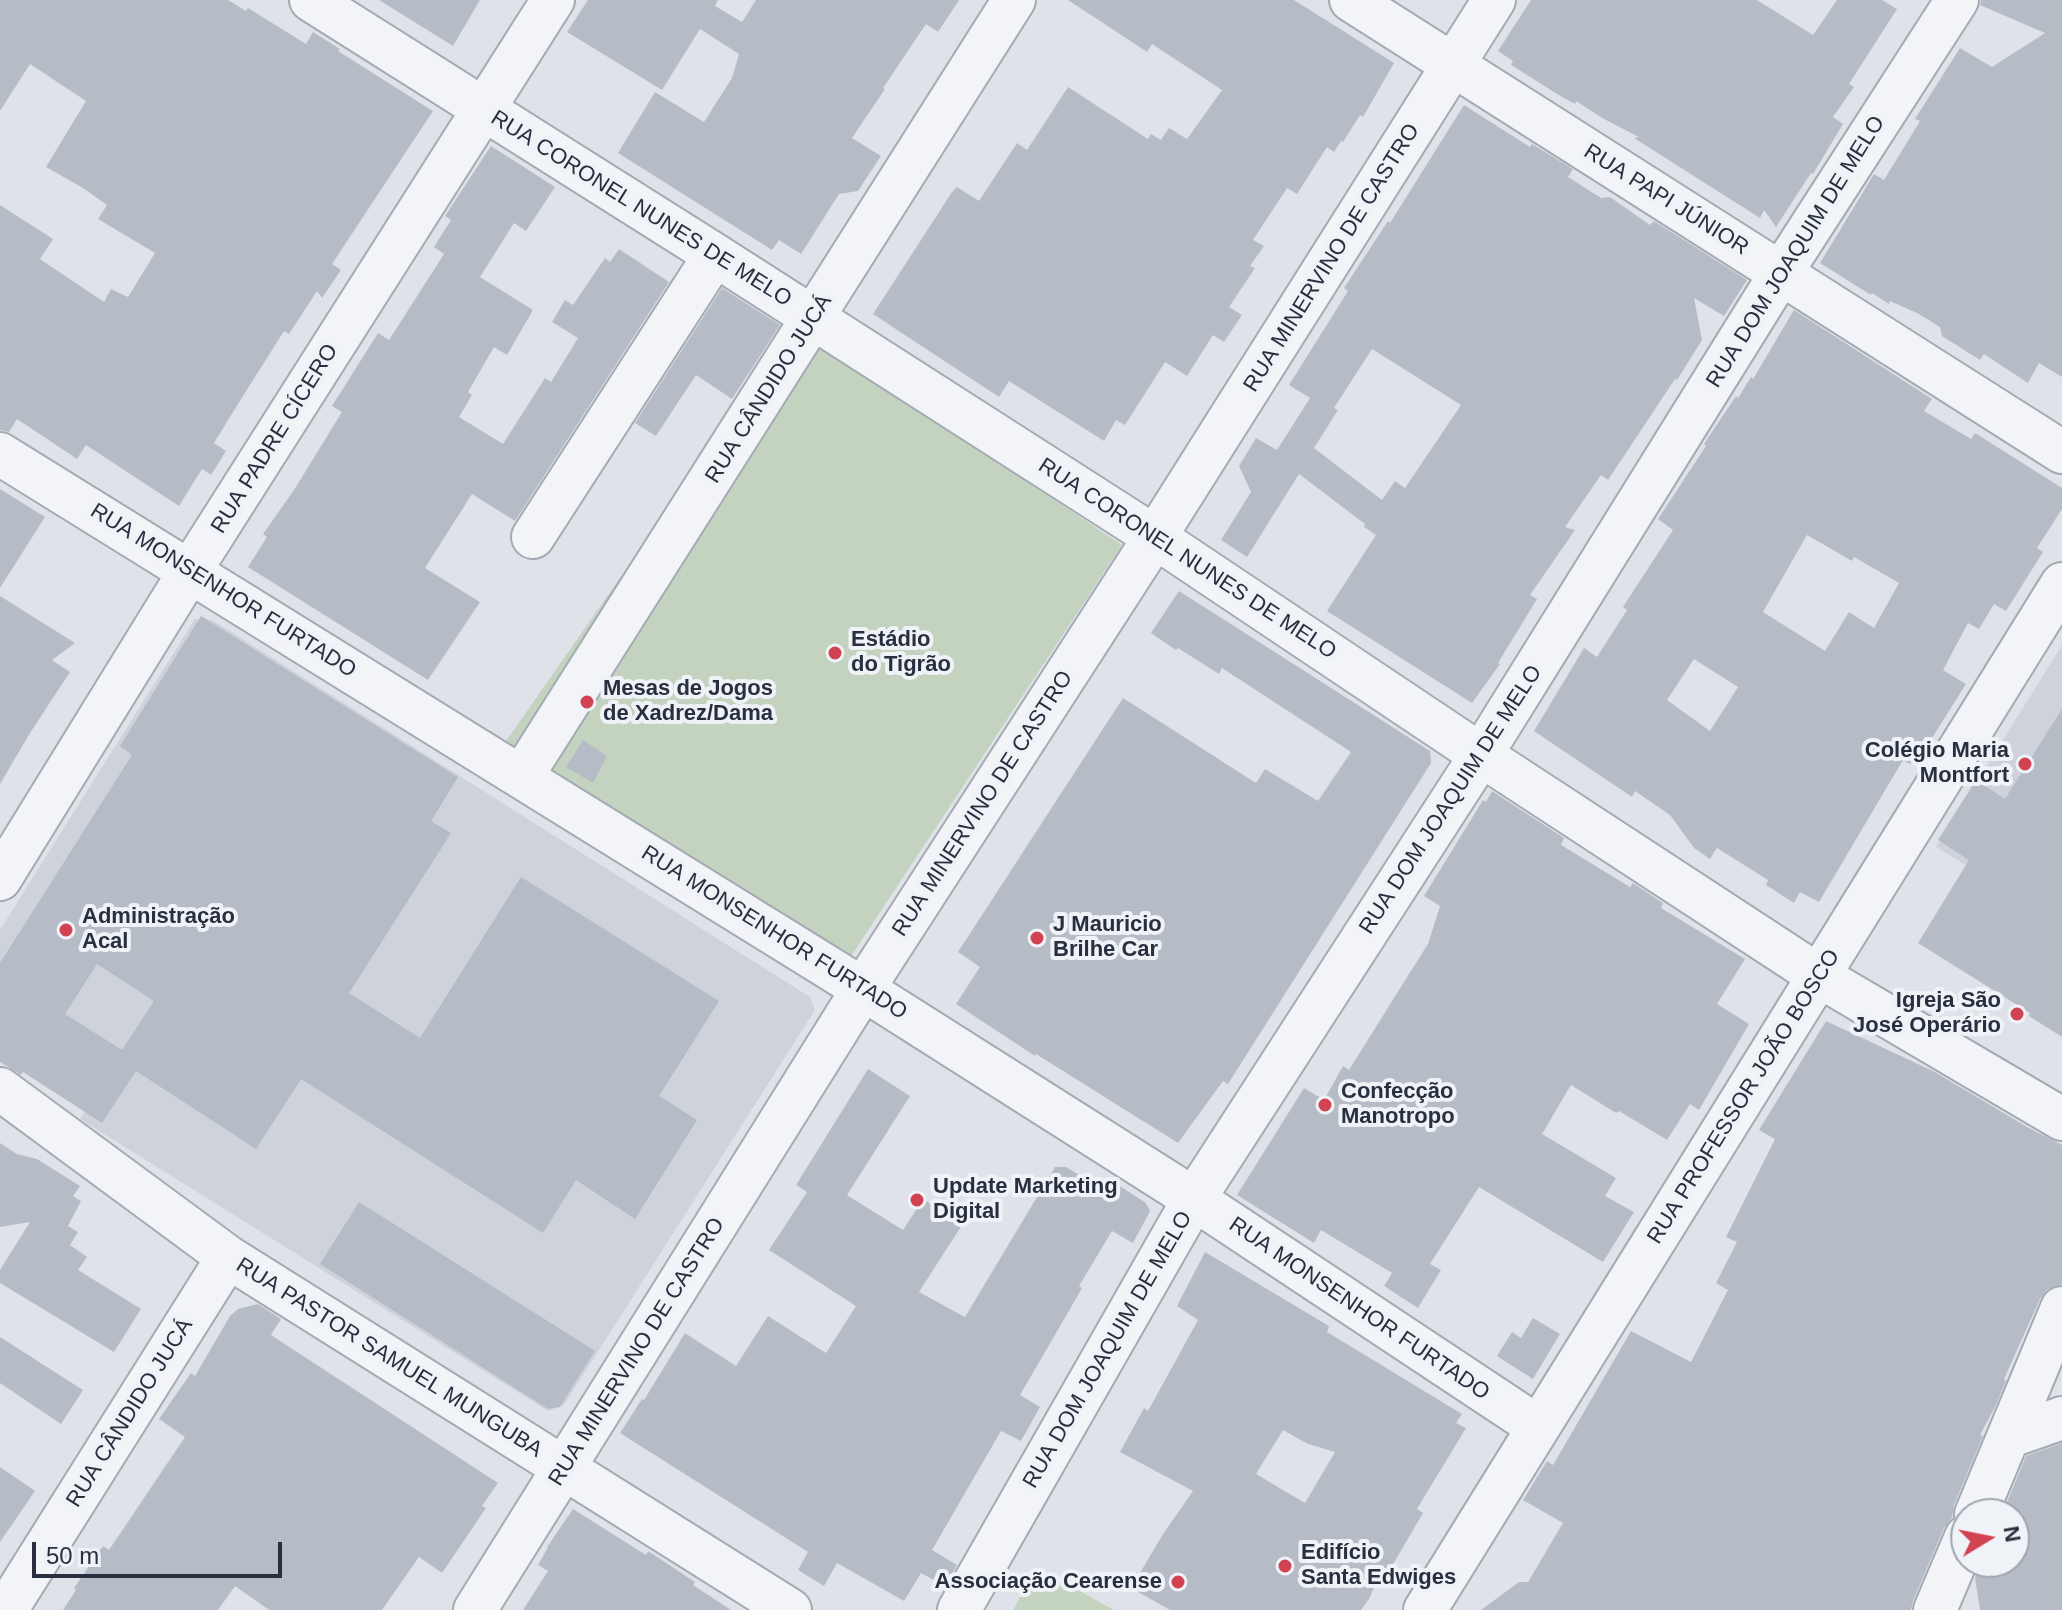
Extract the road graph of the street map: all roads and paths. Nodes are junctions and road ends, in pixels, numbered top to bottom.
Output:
1 (311, 0) edge
2 (553, 0) edge
3 (1014, 0) edge
4 (1351, 0) edge
5 (1494, 0) edge
6 (1957, 0) edge
7 (1453, 66) junction
8 (484, 110) junction
9 (715, 255) junction
10 (1781, 273) junction
11 (814, 318) junction
12 (2062, 452) edge
13 (0, 454) edge
14 (533, 537) dead end
15 (1155, 537) junction
16 (190, 571) junction
17 (2062, 584) edge
18 (1481, 755) junction
19 (522, 776) junction
20 (0, 879) edge
21 (1819, 976) junction
22 (863, 989) junction
23 (0, 1089) edge
24 (2062, 1119) edge
25 (1194, 1199) junction
26 (228, 1257) junction
27 (2062, 1308) edge
28 (2062, 1418) edge
29 (1538, 1427) junction
30 (2008, 1437) junction
31 (564, 1469) junction
32 (1983, 1498) edge
33 (1950, 1575) edge
34 (6, 1610) edge
35 (475, 1610) edge
36 (790, 1610) edge
37 (959, 1610) edge
38 (1425, 1610) edge
39 (1935, 1610) edge

1 - 8 street, RUA CORONEL NUNES DE MELO
2 - 8 street, RUA PADRE CÍCERO
3 - 11 street, RUA CÂNDIDO JUCÁ
4 - 7 street, RUA PAPI JÚNIOR
5 - 7 street, RUA MINERVINO DE CASTRO
6 - 10 street, RUA DOM JOAQUIM DE MELO
7 - 10 street, RUA PAPI JÚNIOR
7 - 15 street, RUA MINERVINO DE CASTRO
8 - 9 street, RUA CORONEL NUNES DE MELO
8 - 16 street, RUA PADRE CÍCERO
9 - 11 street, RUA CORONEL NUNES DE MELO
9 - 14 street
10 - 12 street, RUA PAPI JÚNIOR
10 - 18 street, RUA DOM JOAQUIM DE MELO
11 - 15 street, RUA CORONEL NUNES DE MELO
11 - 19 street, RUA CÂNDIDO JUCÁ
13 - 16 street, RUA MONSENHOR FURTADO
15 - 18 street, RUA CORONEL NUNES DE MELO
15 - 22 street, RUA MINERVINO DE CASTRO
16 - 19 street, RUA MONSENHOR FURTADO
16 - 20 street, RUA PADRE CÍCERO
17 - 21 street, RUA PROFESSOR JOÃO BOSCO
18 - 21 street, RUA CORONEL NUNES DE MELO
18 - 25 street, RUA DOM JOAQUIM DE MELO
19 - 22 street, RUA MONSENHOR FURTADO
21 - 24 street, RUA CORONEL NUNES DE MELO
21 - 29 street, RUA PROFESSOR JOÃO BOSCO
22 - 25 street, RUA MONSENHOR FURTADO
22 - 31 street, RUA MINERVINO DE CASTRO
23 - 26 street, RUA PASTOR SAMUEL MUNGUBA
25 - 29 street, RUA MONSENHOR FURTADO
25 - 37 street, RUA DOM JOAQUIM DE MELO
26 - 31 street, RUA PASTOR SAMUEL MUNGUBA
26 - 34 street, RUA CÂNDIDO JUCÁ
27 - 30 street
28 - 30 street
29 - 38 street, RUA PROFESSOR JOÃO BOSCO
30 - 32 street
31 - 35 street, RUA MINERVINO DE CASTRO
31 - 36 street, RUA PASTOR SAMUEL MUNGUBA
33 - 39 street

